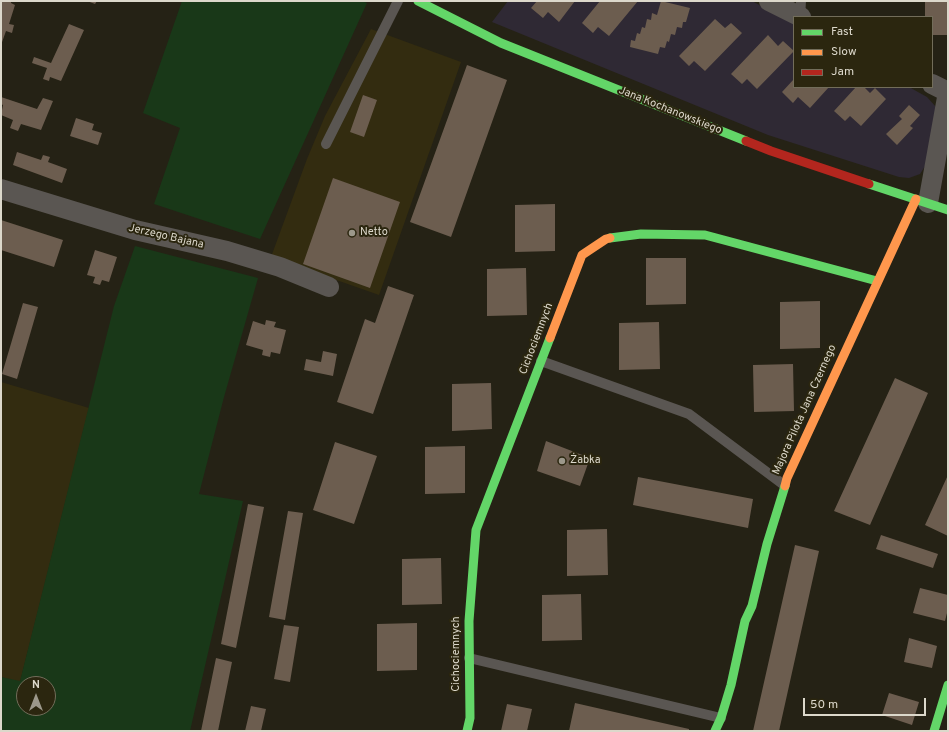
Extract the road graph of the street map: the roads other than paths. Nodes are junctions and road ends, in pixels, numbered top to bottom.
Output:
1 (398, 1) edge
2 (418, 1) edge
3 (769, 1) edge
4 (800, 1) edge
5 (798, 16) edge
6 (800, 16) edge
7 (933, 84) edge
8 (948, 91) edge
9 (326, 144) dead end
10 (1, 189) edge
11 (922, 201) junction
12 (948, 210) edge
13 (877, 281) junction
14 (329, 287) dead end
15 (541, 361) junction
16 (784, 485) junction
17 (469, 658) junction
18 (948, 685) edge
19 (721, 718) junction
20 (467, 731) edge
21 (715, 731) edge
22 (934, 731) edge

1 - 9 lane
2 - 11 street, Jana Kochanowskiego
3 - 5 street
4 - 6 lane
7 - 8 street
8 - 11 street
10 - 14 street, Jerzego Bajana
11 - 12 street, Jana Kochanowskiego
11 - 13 street, Majora Pilota Jana Czernego
13 - 15 street, Cichociemnych
13 - 16 street, Majora Pilota Jana Czernego
15 - 16 lane
15 - 17 street, Cichociemnych
16 - 19 street, Majora Pilota Jana Czernego
17 - 19 lane
17 - 20 street, Cichociemnych
18 - 22 street
19 - 21 street, Majora Pilota Jana Czernego

